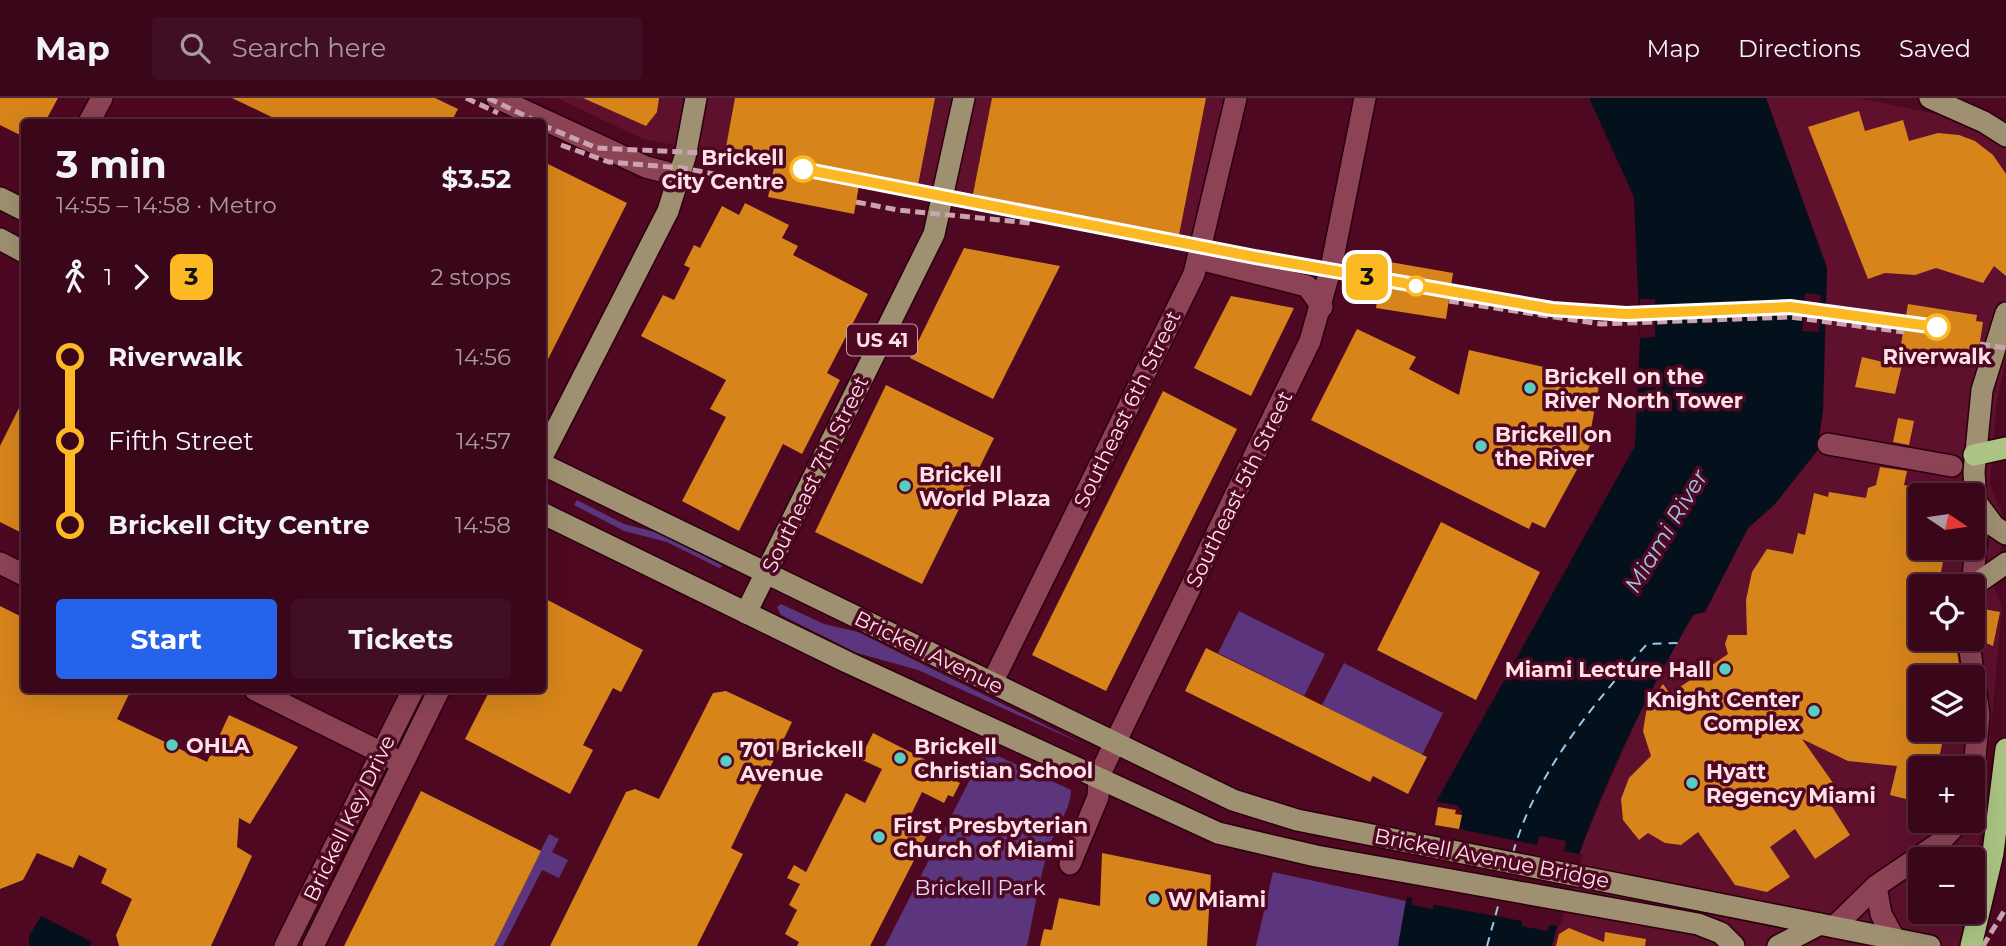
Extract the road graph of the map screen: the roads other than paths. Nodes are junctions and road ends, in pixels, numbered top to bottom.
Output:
1 (102, 98) edge
2 (497, 98) edge
3 (696, 98) edge
4 (964, 98) edge
5 (1233, 98) edge
6 (1365, 98) edge
7 (1942, 99) edge
8 (2006, 116) edge
9 (91, 119) edge
10 (542, 119) edge
11 (546, 121) edge
12 (2006, 136) edge
13 (680, 176) junction
14 (0, 198) edge
15 (21, 209) edge
16 (0, 239) edge
17 (21, 250) edge
18 (1199, 259) junction
19 (1322, 307) junction
20 (2006, 313) edge
21 (1828, 443) dead end
22 (2006, 448) edge
23 (546, 449) edge
24 (1974, 455) junction
25 (546, 466) edge
26 (1952, 466) dead end
27 (1975, 483) edge
28 (1985, 514) edge
29 (546, 515) edge
30 (2006, 534) edge
31 (0, 563) edge
32 (2006, 563) edge
33 (767, 572) junction
34 (21, 574) edge
35 (1985, 578) edge
36 (746, 613) junction
37 (1969, 651) edge
38 (992, 683) junction
39 (261, 693) edge
40 (411, 693) edge
41 (437, 693) edge
42 (1114, 743) junction
43 (2006, 749) edge
44 (381, 752) junction
45 (1975, 756) edge
46 (402, 763) junction
47 (1099, 776) junction
48 (1322, 825) joint
49 (1949, 833) edge
50 (1316, 856) joint
51 (1070, 863) dead end
52 (1876, 886) junction
53 (1827, 925) junction
54 (1895, 940) junction
55 (285, 946) edge
56 (313, 946) edge
57 (1734, 946) edge
58 (1777, 946) edge
59 (1930, 946) edge
60 (1972, 946) edge

1 - 9 street
2 - 10 street
3 - 13 main road
4 - 33 main road, Southeast 7th Street / US 41
5 - 18 street, Southeast 6th Street
6 - 19 street, Southeast 5th Street
7 - 8 main road
7 - 12 main road
11 - 13 street
13 - 23 main road
14 - 15 main road
16 - 17 main road
18 - 19 street
18 - 38 street, Southeast 6th Street
19 - 42 street, Southeast 5th Street
20 - 24 main road
21 - 26 street
22 - 24 highway
24 - 27 main road
25 - 33 main road, Brickell Avenue
28 - 30 main road
29 - 36 main road, Brickell Avenue
31 - 34 street
32 - 35 main road
33 - 36 main road, Southeast 7th Street / US 41
33 - 38 main road, Brickell Avenue
36 - 47 main road, Brickell Avenue
37 - 45 street
38 - 42 main road, Brickell Avenue
39 - 44 street
40 - 44 street, Brickell Key Drive
41 - 46 street, Brickell Key Drive
42 - 47 street, Southeast 5th Street
42 - 48 main road, Brickell Avenue
43 - 60 highway
44 - 46 street
44 - 55 street, Brickell Key Drive
46 - 56 street, Brickell Key Drive
47 - 50 main road, Brickell Avenue
47 - 51 street, Southeast 5th Street
48 - 53 main road, Brickell Avenue Bridge
49 - 52 street
50 - 57 main road, Brickell Avenue Bridge
52 - 53 street
52 - 54 street
53 - 54 main road, Brickell Avenue Bridge
53 - 58 main road
54 - 59 main road, Brickell Avenue Bridge

